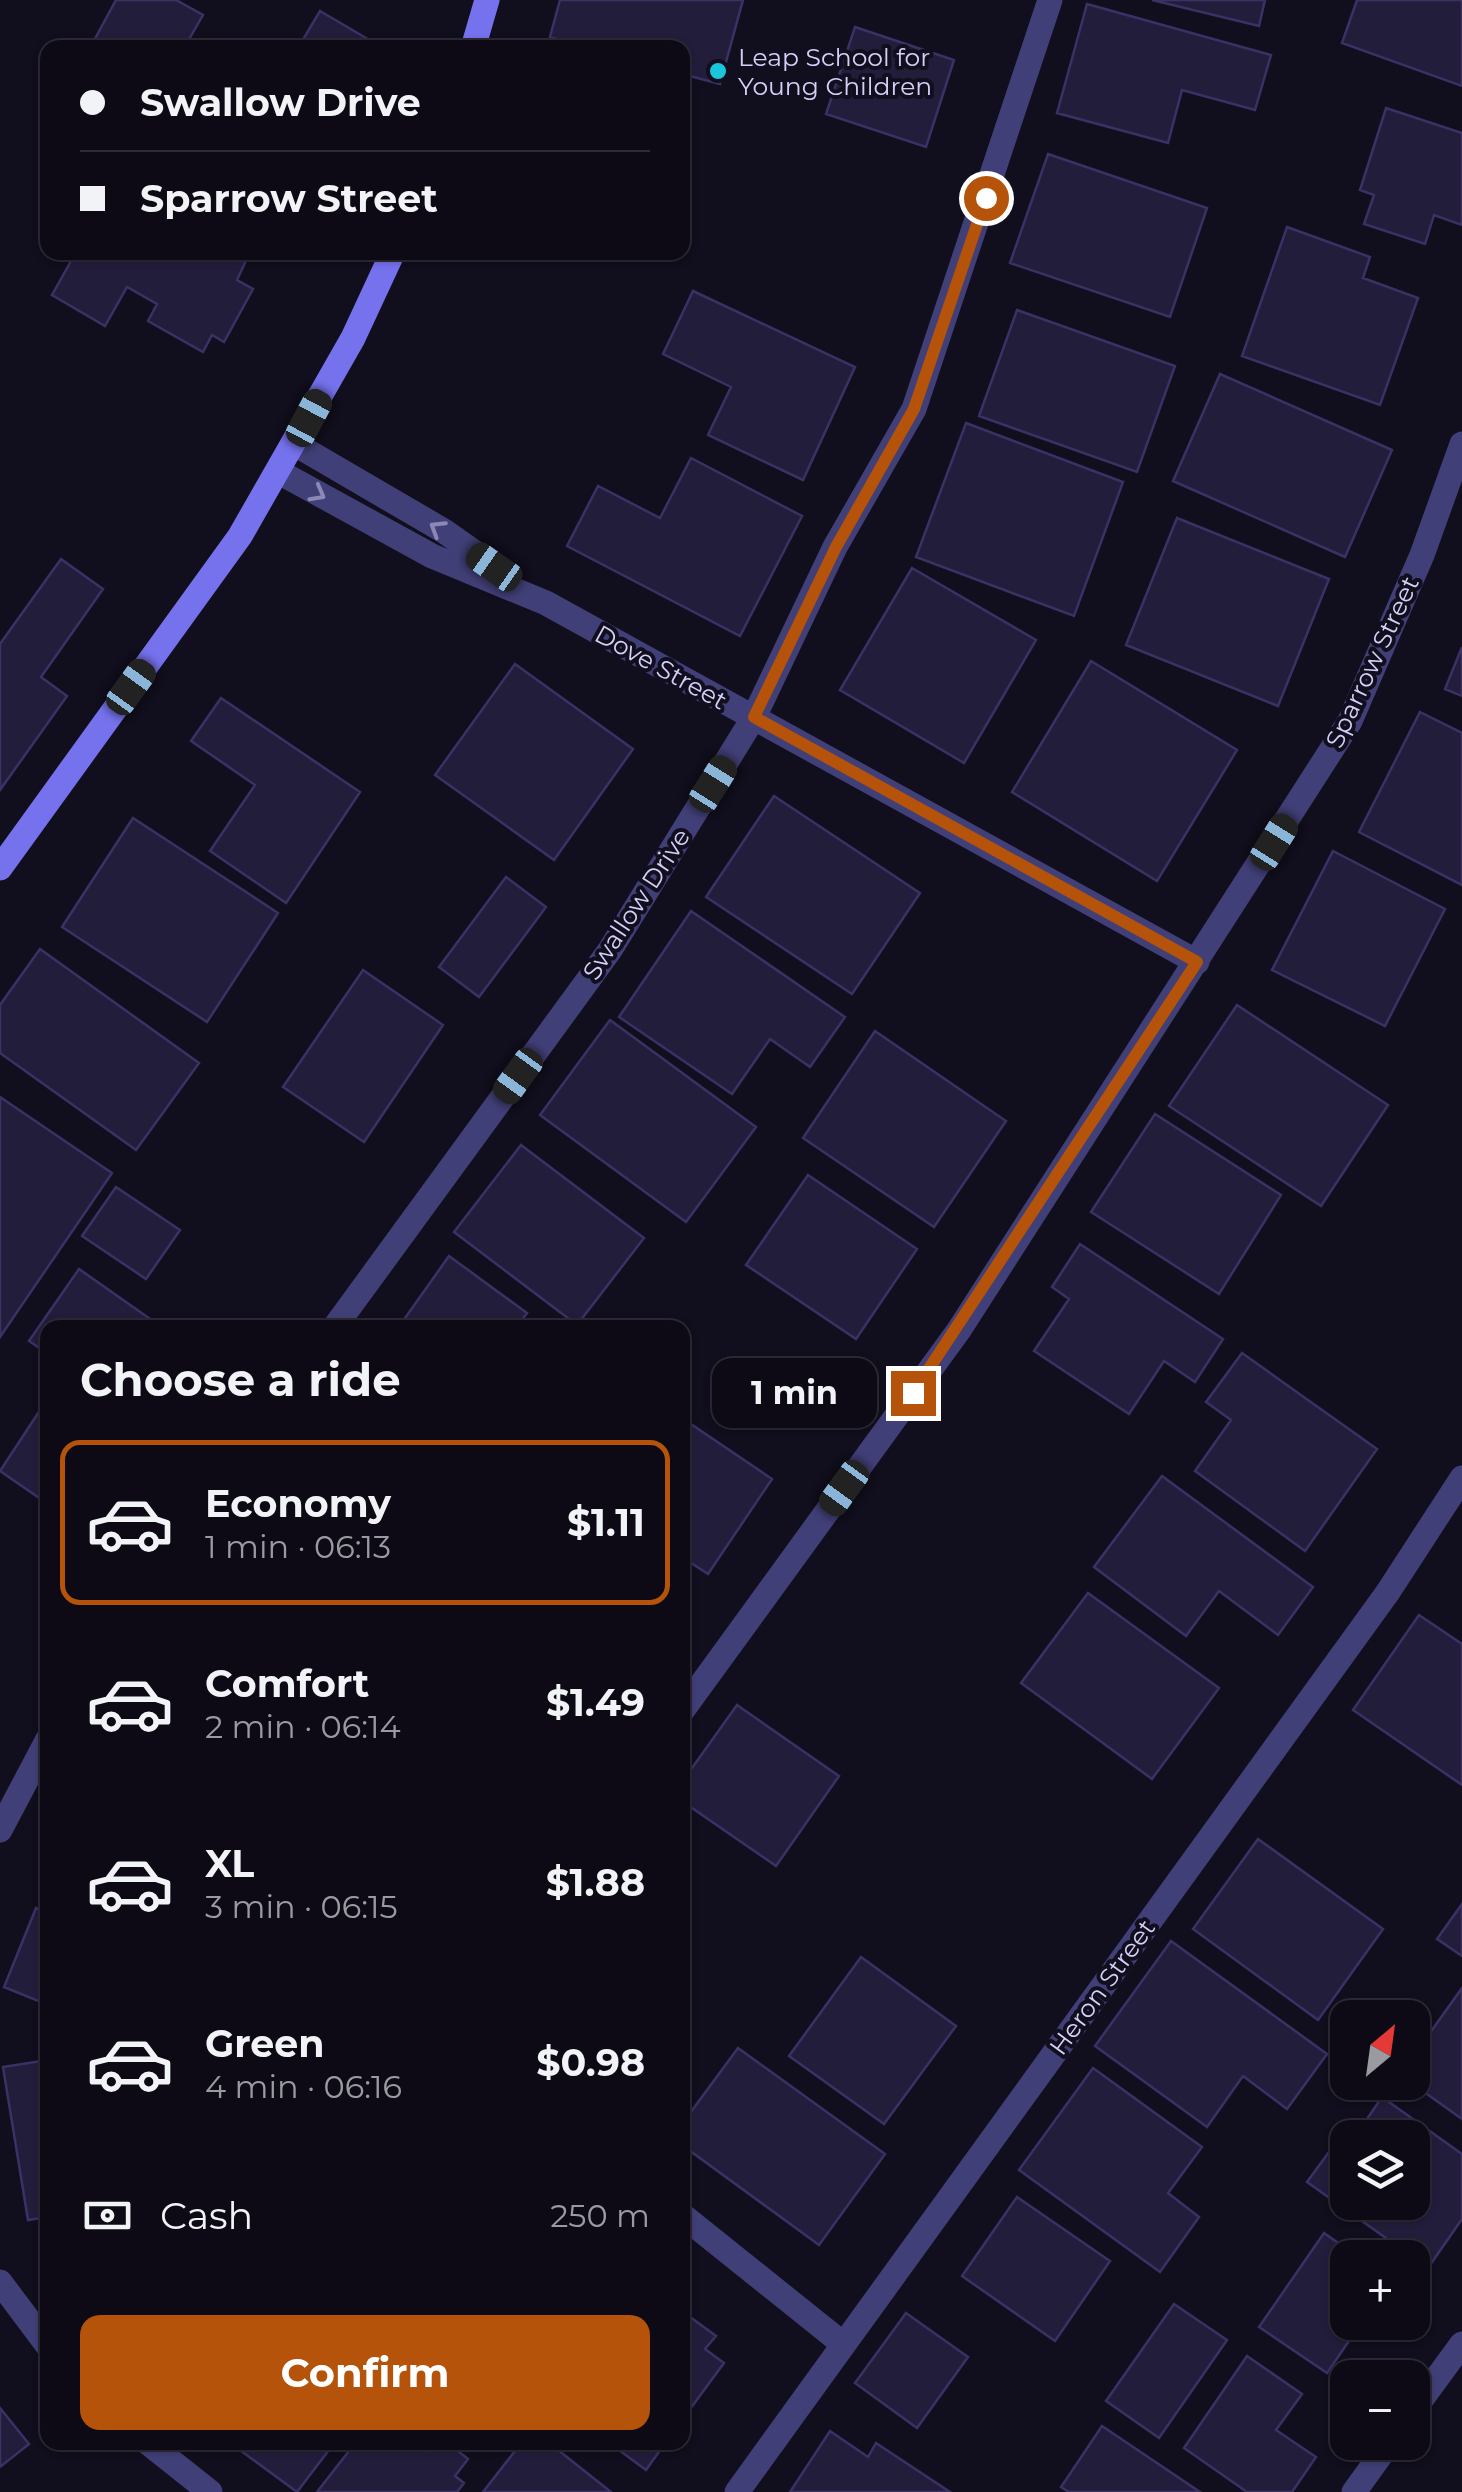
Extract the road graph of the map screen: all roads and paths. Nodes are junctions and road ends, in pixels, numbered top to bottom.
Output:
1 (488, 0) edge
2 (1050, 0) edge
3 (476, 40) edge
4 (389, 260) edge
5 (295, 444) junction
6 (1462, 444) edge
7 (279, 472) junction
8 (546, 603) junction
9 (754, 717) junction
10 (0, 868) edge
11 (1197, 962) junction
12 (340, 1320) edge
13 (1462, 1478) edge
14 (690, 1700) edge
15 (40, 1753) edge
16 (0, 1830) edge
17 (690, 2221) edge
18 (0, 2282) edge
19 (40, 2335) edge
20 (844, 2344) junction
21 (1462, 2344) edge
22 (1430, 2388) edge
23 (157, 2450) edge
24 (1377, 2460) edge
25 (210, 2492) edge
26 (738, 2492) edge
27 (1354, 2492) edge

1 - 3 street
2 - 9 street, Swallow Drive
4 - 5 street
5 - 7 street
8 -> 5 street, Dove Street
6 - 11 street, Sparrow Street
7 -> 8 street, Dove Street
7 - 10 street
8 - 9 street, Dove Street
9 - 11 street, Dove Street
9 - 12 street, Swallow Drive
11 - 14 street, Sparrow Street
13 - 20 street, Heron Street
15 - 16 street
17 - 20 street
18 - 19 street
20 - 26 street, Heron Street
21 - 22 street
23 - 25 street
24 - 27 street

